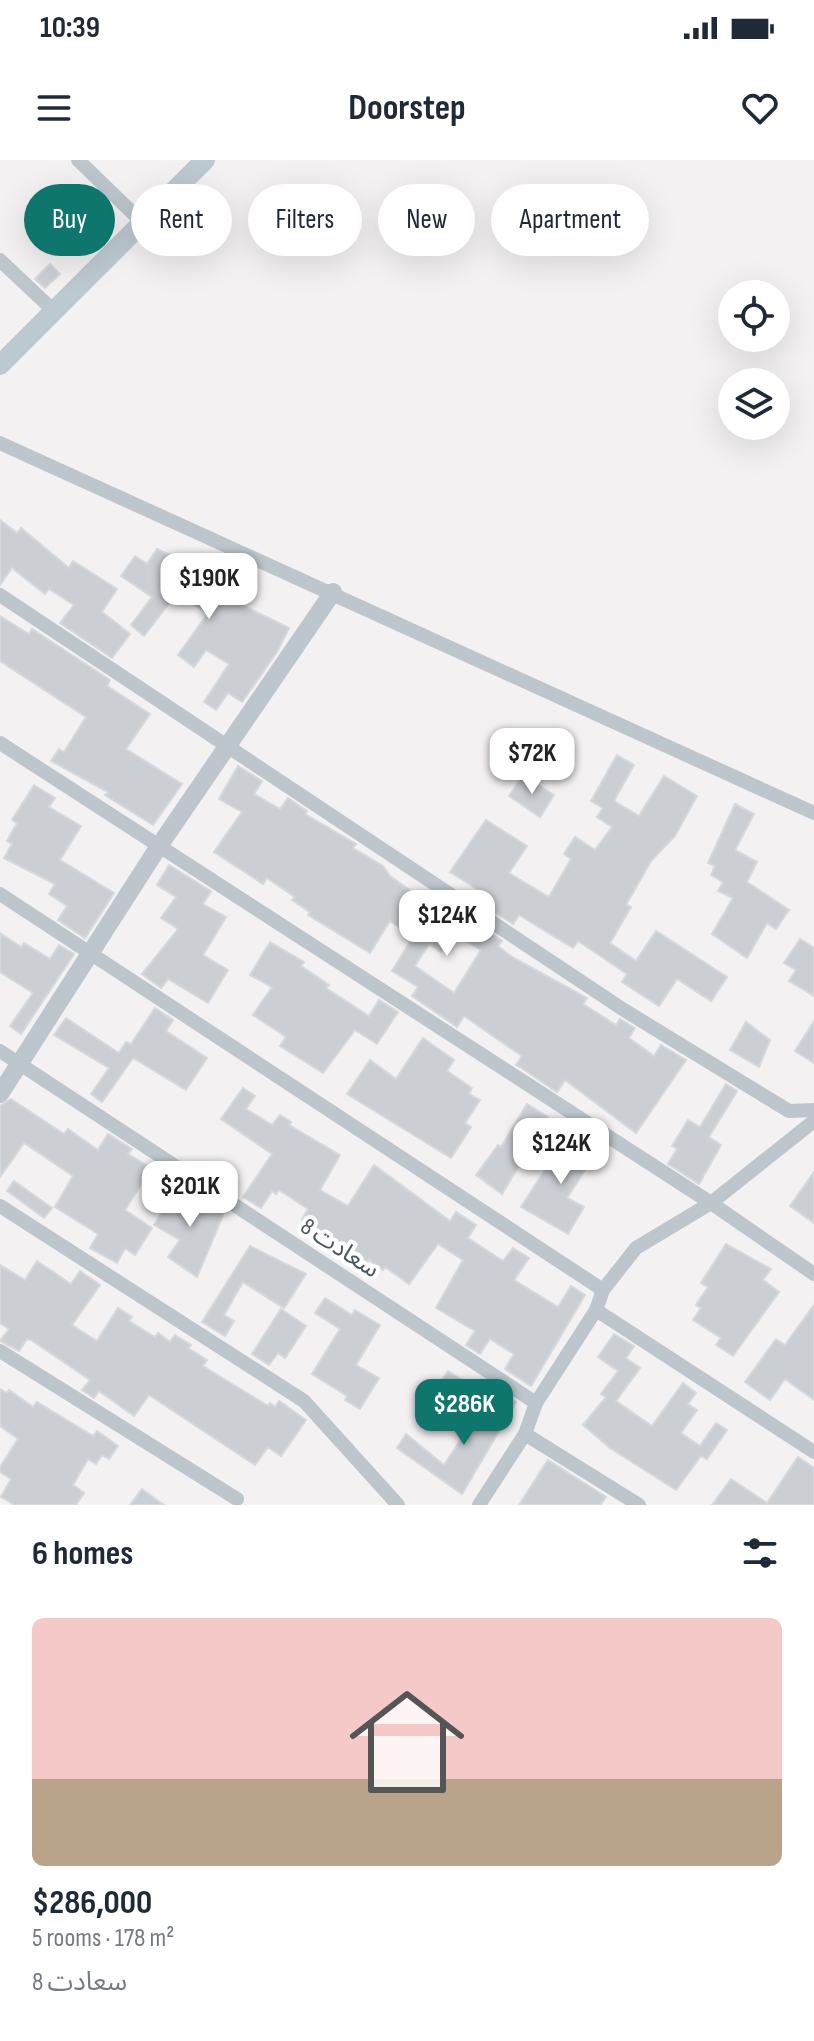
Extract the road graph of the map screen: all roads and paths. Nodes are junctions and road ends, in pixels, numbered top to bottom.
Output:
1 (78, 160) edge
2 (205, 160) edge
3 (182, 184) edge
4 (131, 211) edge
5 (131, 237) edge
6 (0, 260) edge
7 (55, 312) junction
8 (0, 365) edge
9 (0, 443) edge
10 (333, 592) junction
11 (0, 595) edge
12 (0, 743) edge
13 (227, 745) junction
14 (814, 813) edge
15 (159, 846) junction
16 (0, 894) edge
17 (89, 953) junction
18 (0, 1051) edge
19 (20, 1064) junction
20 (0, 1094) edge
21 (814, 1110) edge
22 (814, 1121) edge
23 (711, 1203) junction
24 (0, 1206) edge
25 (814, 1274) edge
26 (603, 1290) junction
27 (596, 1310) junction
28 (0, 1351) edge
29 (536, 1403) junction
30 (525, 1434) junction
31 (814, 1452) edge
32 (237, 1499) dead end
33 (398, 1505) edge
34 (479, 1505) edge
35 (639, 1505) edge

1 - 4 street
2 - 3 main road
5 - 7 main road
6 - 7 street
7 - 8 main road
9 - 10 street
10 - 13 street
10 - 14 street
11 - 13 street
12 - 15 street
13 - 15 street
13 - 21 street
15 - 17 street
15 - 23 street
16 - 17 street
17 - 19 street
17 - 26 street
18 - 19 street, سعادت 8
19 - 20 street
19 - 29 street, سعادت 8
22 - 23 street
23 - 25 street
23 - 26 street
24 - 33 street
26 - 27 street
27 - 29 street
27 - 31 street
28 - 32 street
29 - 30 street
30 - 34 street
30 - 35 street

